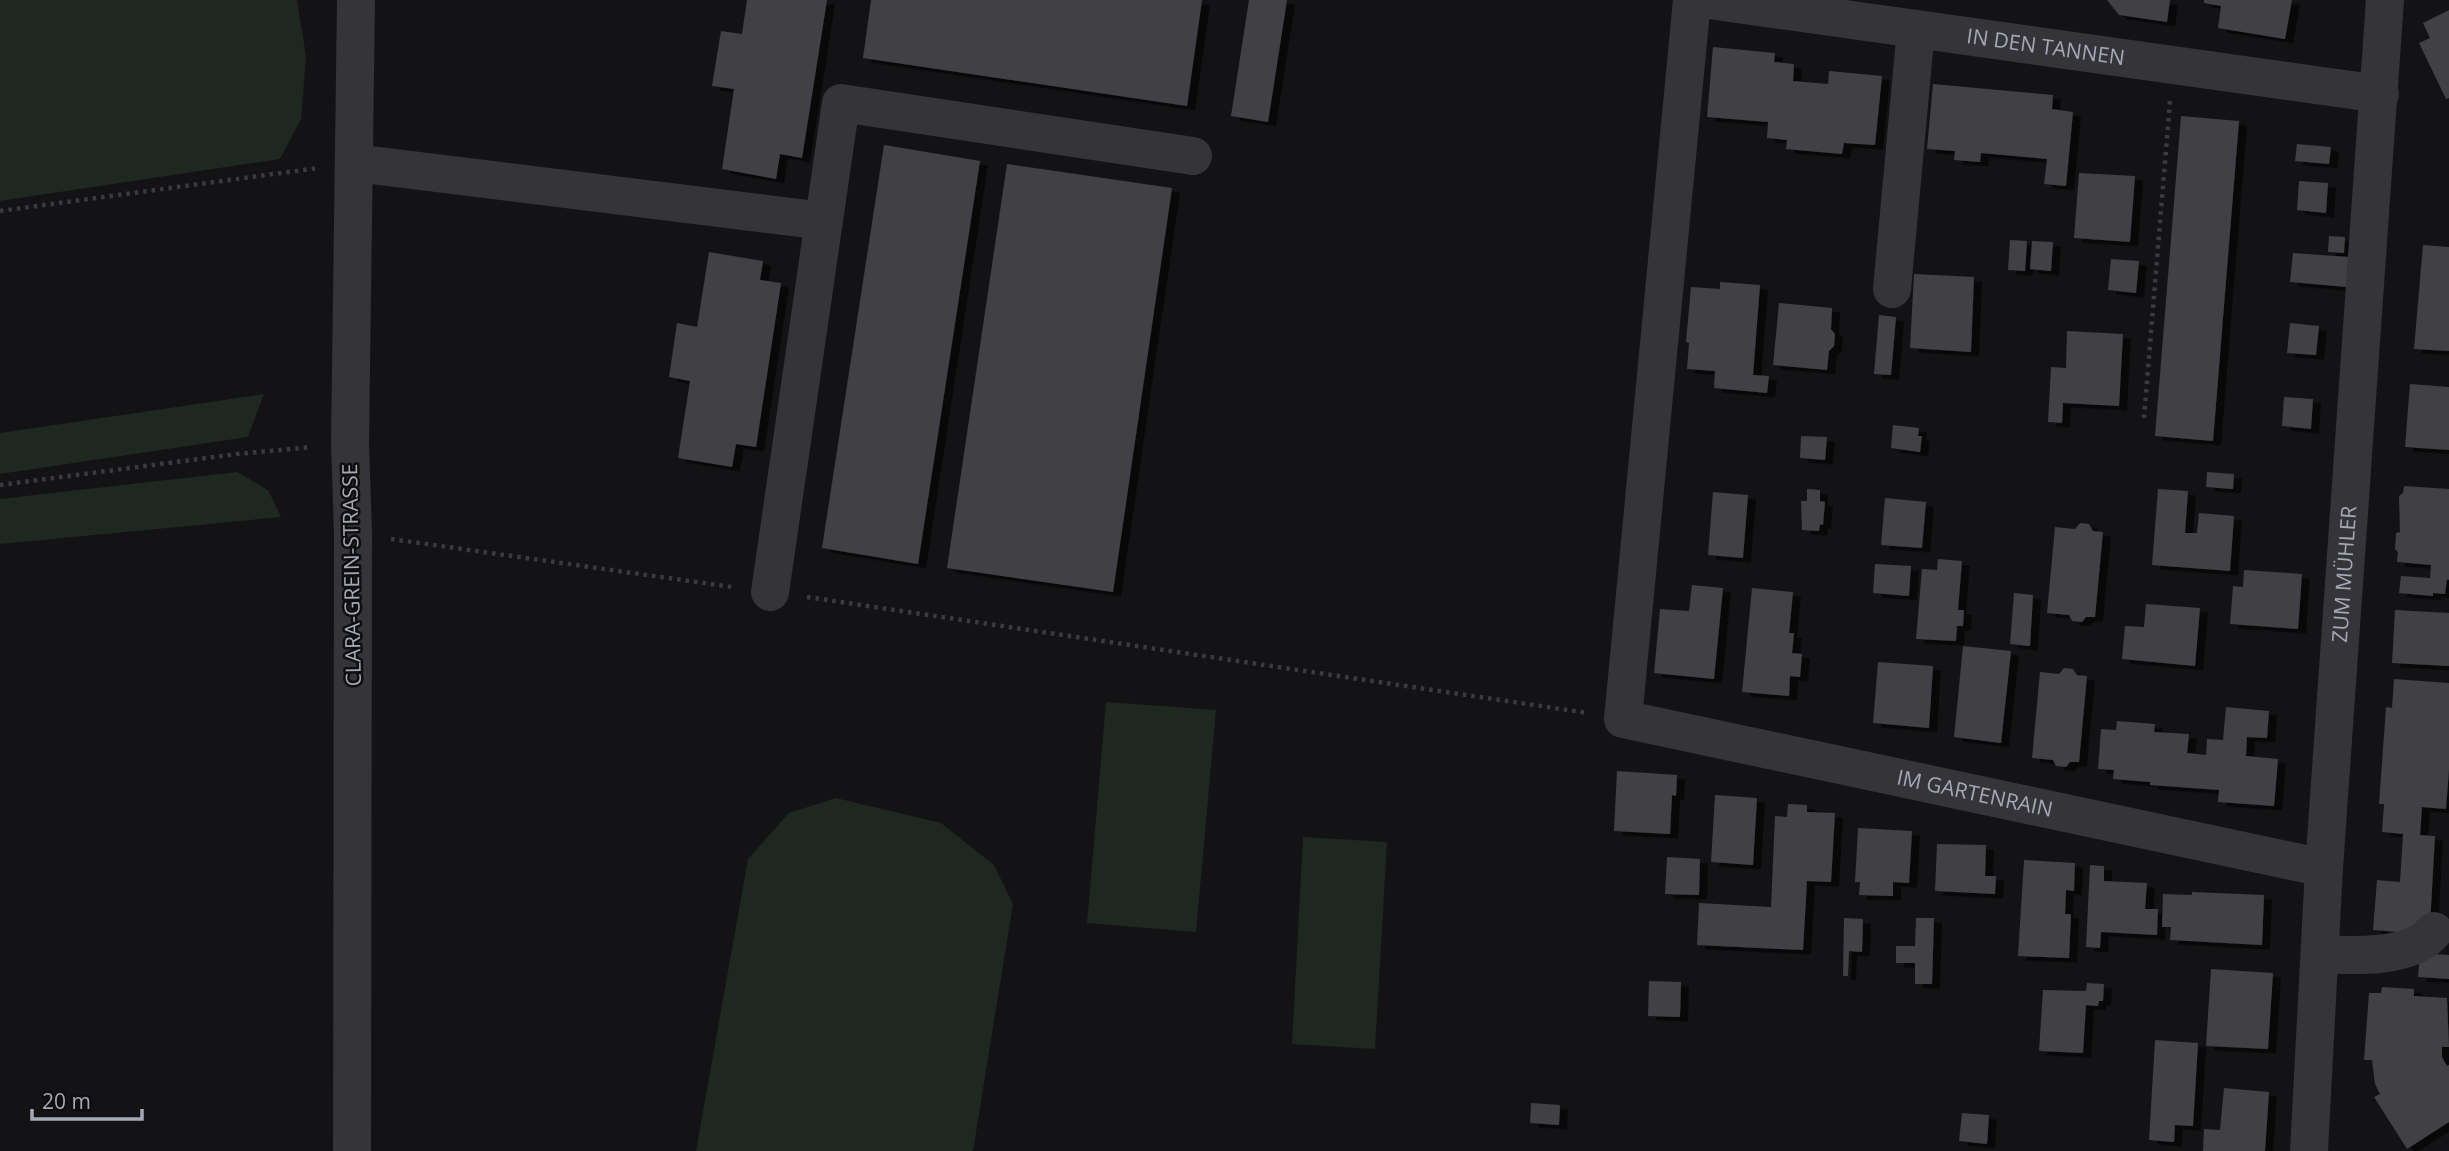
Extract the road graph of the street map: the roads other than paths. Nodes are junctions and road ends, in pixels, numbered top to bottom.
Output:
1 (356, 0) edge
2 (1692, 0) edge
3 (1709, 0) edge
4 (2385, 0) edge
5 (1916, 29) junction
6 (2380, 94) junction
7 (1193, 156) dead end
8 (355, 163) junction
9 (824, 221) junction
10 (1892, 289) dead end
11 (769, 592) dead end
12 (2324, 868) junction
13 (2434, 931) dead end
14 (2320, 954) junction
15 (352, 1151) edge
16 (2309, 1151) edge

1 - 8 street, CLARA-GREIN-STRASSE
2 - 12 street, IM GARTENRAIN
3 - 5 street, IN DEN TANNEN
4 - 6 street, ZUM MÜHLER
5 - 6 street, IN DEN TANNEN
5 - 10 street
6 - 12 street, ZUM MÜHLER
7 - 9 street
8 - 9 street
8 - 15 street, CLARA-GREIN-STRASSE
9 - 11 street
12 - 14 street, ZUM MÜHLER
13 - 14 street
14 - 16 street, ZUM MÜHLER

